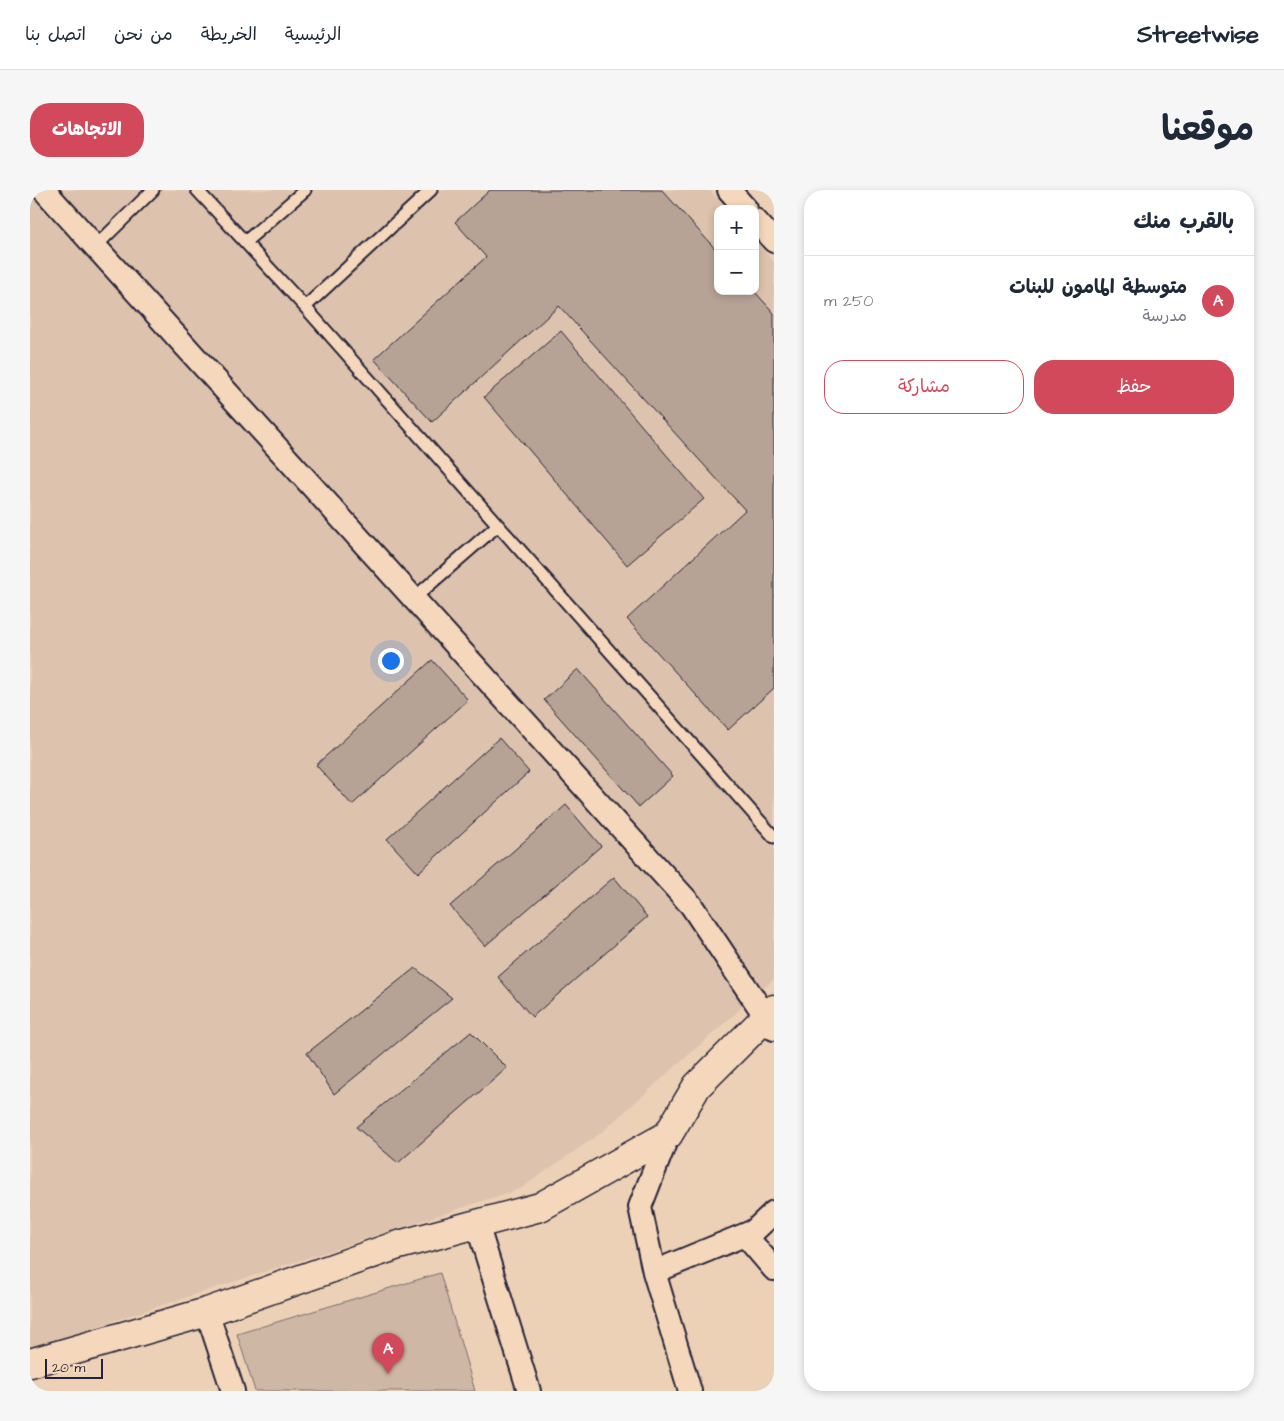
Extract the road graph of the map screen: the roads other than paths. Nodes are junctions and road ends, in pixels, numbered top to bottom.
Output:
1 (44, 190) edge
2 (153, 190) edge
3 (197, 190) edge
4 (305, 190) edge
5 (431, 190) edge
6 (729, 190) edge
7 (742, 205) edge
8 (759, 224) edge
9 (774, 240) edge
10 (245, 242) junction
11 (95, 247) junction
12 (306, 307) junction
13 (498, 525) junction
14 (413, 599) junction
15 (774, 837) edge
16 (771, 1019) edge
17 (668, 1135) junction
18 (774, 1212) edge
19 (477, 1224) junction
20 (744, 1235) junction
21 (774, 1269) edge
22 (654, 1272) junction
23 (207, 1312) junction
24 (30, 1362) edge
25 (233, 1391) edge
26 (529, 1391) edge
27 (690, 1391) edge

1 - 11 street
2 - 11 lane
3 - 10 lane
4 - 10 lane
5 - 12 lane
6 - 7 street
8 - 9 street
10 - 12 lane
11 - 14 street
12 - 13 lane
13 - 14 lane
13 - 15 lane
14 - 16 street
16 - 17 street
17 - 19 street
17 - 22 street
18 - 20 street
19 - 23 street
19 - 26 street
20 - 21 street
20 - 22 street
22 - 27 street
23 - 24 street
23 - 25 street

